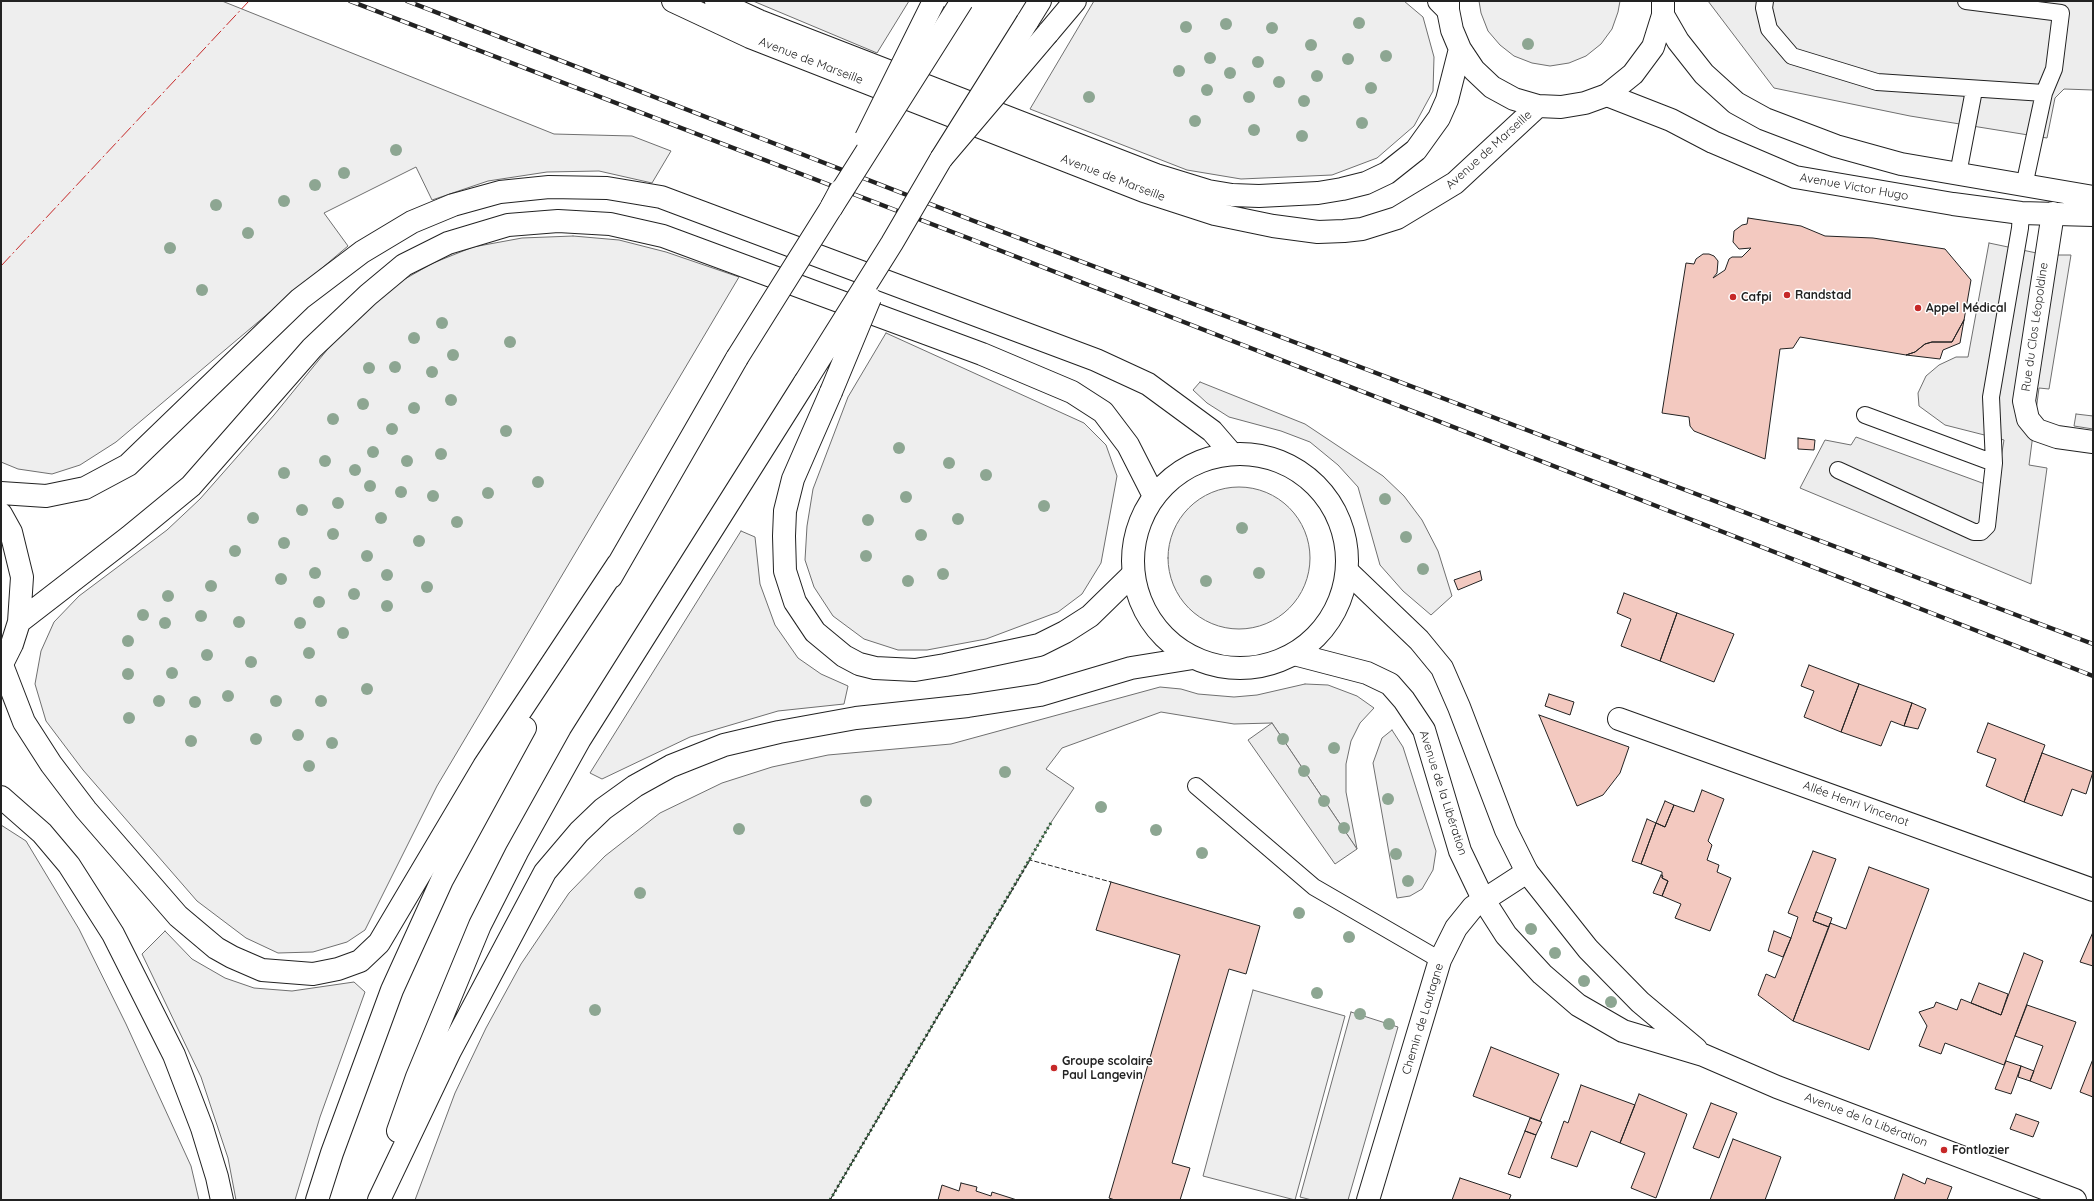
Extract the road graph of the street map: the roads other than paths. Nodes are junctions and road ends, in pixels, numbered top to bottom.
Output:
1 (673, 1) edge
2 (716, 1) edge
3 (934, 1) edge
4 (962, 1) edge
5 (1040, 1) edge
6 (1075, 1) edge
7 (1765, 1) edge
8 (1966, 1) edge
9 (1445, 4) edge
10 (1663, 8) edge
11 (1460, 50) junction
12 (1974, 90) junction
13 (2044, 93) junction
14 (1607, 95) junction
15 (1538, 106) junction
16 (941, 159) junction
17 (1958, 174) junction
18 (2024, 186) junction
19 (2093, 197) edge
20 (832, 208) junction
21 (2021, 213) junction
22 (2053, 213) junction
23 (2093, 216) edge
24 (892, 243) junction
25 (1865, 415) dead end
26 (2093, 442) edge
27 (1231, 453) junction
28 (1994, 463) junction
29 (1838, 470) dead end
30 (1, 493) edge
31 (1154, 496) junction
32 (1, 514) edge
33 (618, 564) junction
34 (1347, 571) junction
35 (1133, 574) junction
36 (19, 622) junction
37 (1294, 654) junction
38 (1193, 658) junction
39 (1, 666) edge
40 (1619, 719) dead end
41 (1196, 786) dead end
42 (1, 797) edge
43 (1527, 872) junction
44 (2093, 890) edge
45 (1483, 899) junction
46 (1440, 960) junction
47 (1703, 1055) junction
48 (222, 1200) edge
49 (317, 1200) edge
50 (374, 1200) edge
51 (379, 1200) edge
52 (1368, 1200) edge
53 (2075, 1200) edge

1 - 15 main road, Avenue de Marseille
2 - 11 main road, Avenue de Marseille
3 - 20 main road, bridge
4 - 20 main road, bridge
5 - 16 main road, bridge
6 - 16 main road, bridge
7 - 12 lane
8 - 13 lane
9 - 11 main road
10 - 14 main road
10 - 17 main road
11 - 15 main road
12 - 13 lane
12 - 17 lane
13 - 18 lane
14 - 15 main road
14 - 21 main road, Avenue Victor Hugo
16 - 24 main road, bridge
17 - 18 main road
18 - 19 main road
20 - 33 main road, bridge
21 - 22 main road, Avenue Victor Hugo
21 - 28 lane
22 - 23 main road, Avenue Victor Hugo
22 - 26 main road, Rue du Clos Léopoldine
24 - 35 main road, bridge
24 - 50 main road, bridge
25 - 28 lane
27 - 30 main road
27 - 31 main road
27 - 34 main road
28 - 29 lane
31 - 35 main road
31 - 36 main road
32 - 36 main road
33 - 39 main road
33 - 49 main road
34 - 37 main road
34 - 43 main road, Avenue de la Libération
35 - 38 main road
36 - 39 main road
37 - 38 main road
37 - 45 main road, Avenue de la Libération
38 - 51 main road
40 - 44 main road, Allée Henri Vincenot
41 - 46 lane
42 - 48 main road
43 - 45 main road, Chemin de Lautagne
43 - 47 main road, Avenue de la Libération
45 - 46 main road, Chemin de Lautagne
45 - 47 main road, Avenue de la Libération
46 - 52 main road, Chemin de Lautagne
47 - 53 main road, Avenue de la Libération

